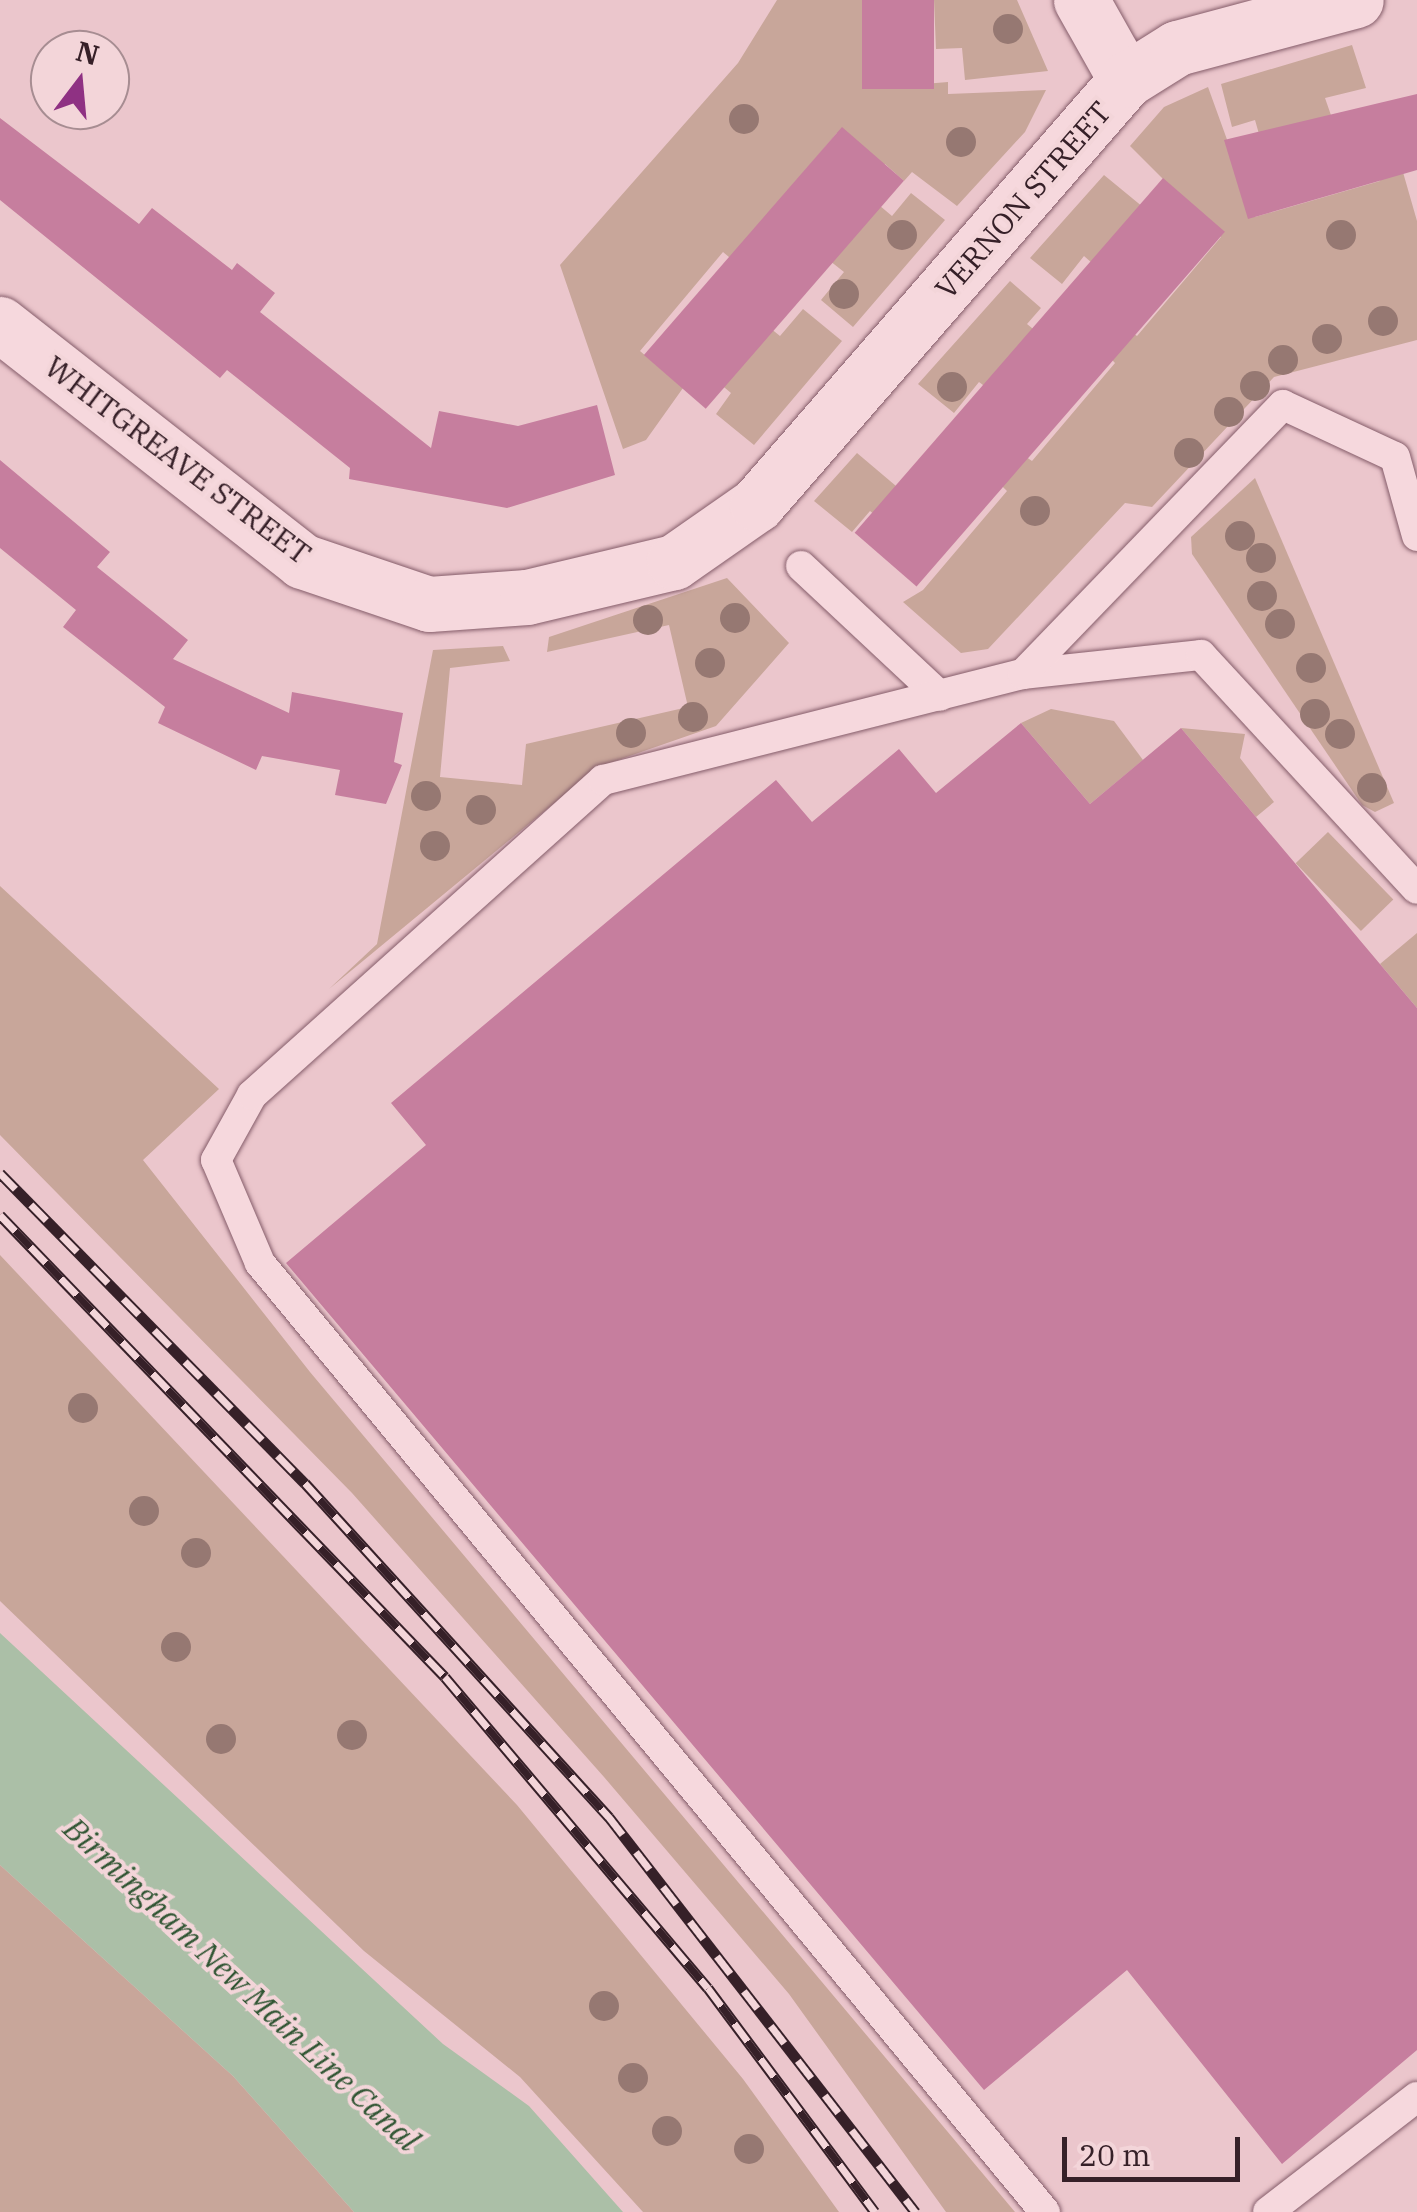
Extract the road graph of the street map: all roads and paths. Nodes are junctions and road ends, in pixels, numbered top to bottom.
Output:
1 (1082, 0) edge
2 (1356, 0) edge
3 (1126, 80) junction
4 (0, 324) edge
5 (758, 504) joint
6 (1417, 536) edge
7 (802, 566) dead end
8 (1023, 674) junction
9 (940, 696) junction
10 (1417, 889) edge
11 (1417, 2096) edge
12 (1045, 2212) edge
13 (1268, 2212) edge

1 - 3 street
2 - 3 street, VERNON STREET
3 - 5 street, VERNON STREET
4 - 5 street, WHITGREAVE STREET
6 - 8 lane
7 - 9 lane
8 - 9 lane
8 - 10 lane
9 - 12 lane
11 - 13 lane

